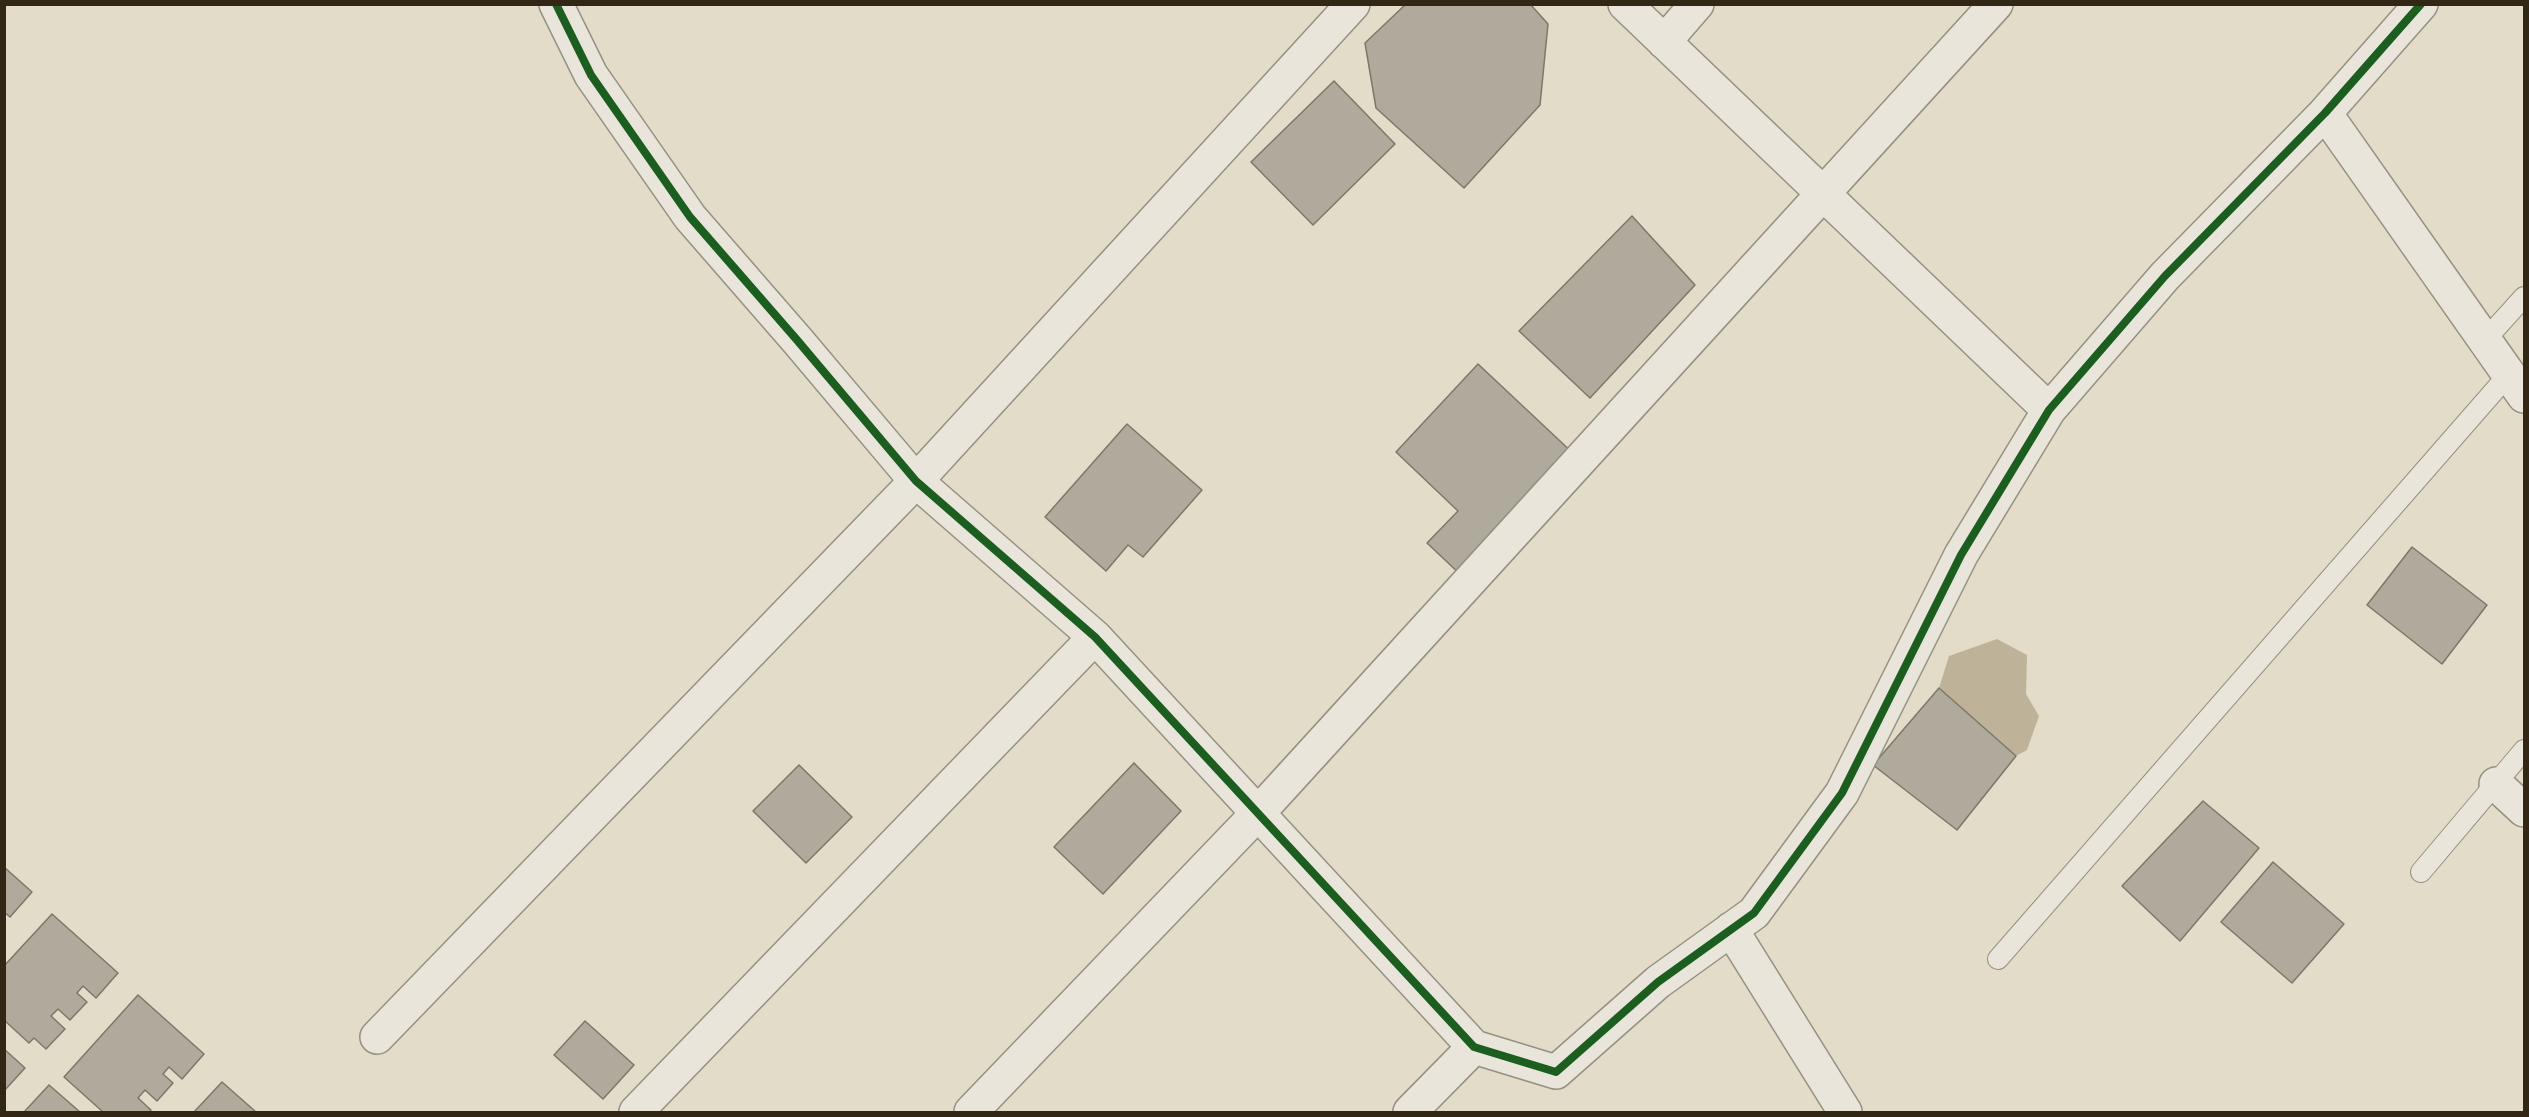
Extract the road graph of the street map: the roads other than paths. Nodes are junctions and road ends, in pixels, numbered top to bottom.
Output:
1 (556, 4) edge
2 (1353, 4) edge
3 (1625, 4) edge
4 (1697, 4) edge
5 (1996, 4) edge
6 (2421, 4) edge
7 (1664, 42) junction
8 (2325, 113) junction
9 (1824, 194) junction
10 (2524, 297) edge
11 (2485, 340) junction
12 (2517, 385) edge
13 (2049, 410) junction
14 (916, 481) junction
15 (1095, 637) junction
16 (2524, 750) edge
17 (2496, 784) junction
18 (2524, 810) edge
19 (1258, 812) junction
20 (2421, 872) dead end
21 (1731, 929) junction
22 (1998, 959) dead end
23 (378, 1037) dead end
24 (1474, 1047) junction
25 (636, 1113) edge
26 (971, 1113) edge
27 (1410, 1113) edge
28 (1845, 1113) edge

1 - 14 street
2 - 14 street
3 - 7 street
4 - 7 street
5 - 9 street
6 - 8 street
7 - 9 street
8 - 11 street
8 - 13 street
9 - 13 street
9 - 19 street
10 - 11 lane
11 - 12 street
12 - 22 lane
13 - 21 street
14 - 15 street
14 - 23 street
15 - 19 street
15 - 25 street
16 - 17 lane
17 - 18 street
17 - 20 lane
19 - 24 street
19 - 26 street
21 - 24 street
21 - 28 street
24 - 27 street

